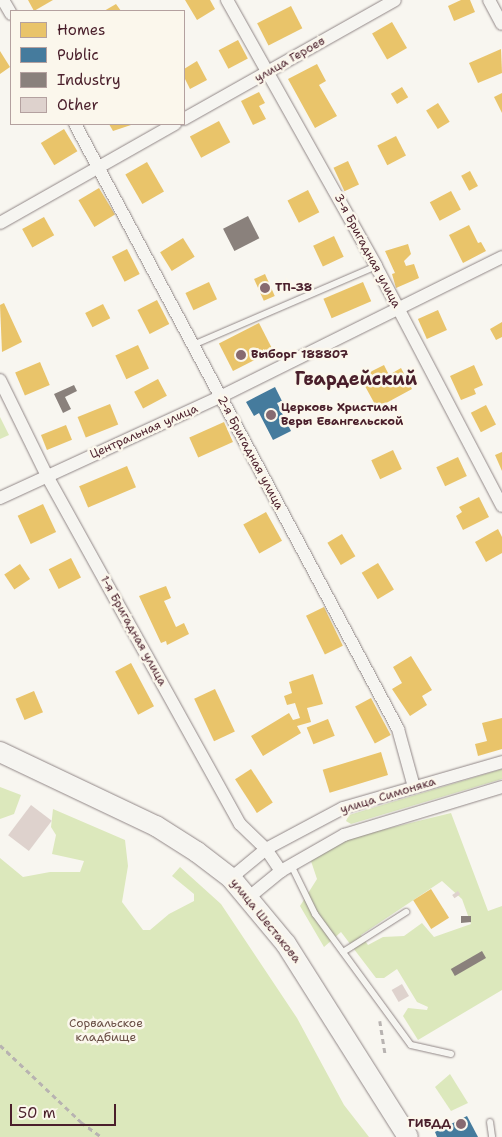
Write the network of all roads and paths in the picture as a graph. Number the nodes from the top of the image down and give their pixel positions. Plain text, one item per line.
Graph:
1 (3, 0) edge
2 (227, 0) edge
3 (395, 0) edge
4 (489, 0) edge
5 (10, 12) edge
6 (502, 24) edge
7 (268, 72) junction
8 (185, 118) edge
9 (77, 125) edge
10 (173, 125) edge
11 (100, 165) junction
12 (0, 223) edge
13 (502, 257) edge
14 (376, 266) junction
15 (397, 307) junction
16 (193, 345) junction
17 (0, 380) edge
18 (220, 397) junction
19 (47, 476) junction
20 (0, 498) edge
21 (502, 506) edge
22 (0, 752) edge
23 (502, 762) edge
24 (414, 787) junction
25 (502, 787) edge
26 (266, 849) junction
27 (286, 868) junction
28 (231, 878) junction
29 (248, 898) junction
30 (406, 912) dead end
31 (343, 952) junction
32 (377, 999) junction
33 (0, 1045) edge
34 (451, 1054) dead end
35 (386, 1056) dead end
36 (490, 1122) dead end
37 (102, 1137) edge
38 (408, 1137) edge
39 (492, 1137) edge

1 - 5 street
2 - 7 street, 3-я Бригадная улица
3 - 7 street, улица Героев
4 - 6 street
7 - 8 street, улица Героев
7 - 14 street, 3-я Бригадная улица
9 - 11 street, 2-я Бригадная улица
10 - 11 street
11 - 12 street
11 - 16 street, 2-я Бригадная улица
13 - 15 street, Центральная улица
14 - 15 street, 3-я Бригадная улица
14 - 16 lane
15 - 18 street, Центральная улица
15 - 21 street, 3-я Бригадная улица
16 - 18 street, 2-я Бригадная улица
17 - 19 street, 1-я Бригадная улица
18 - 19 street, Центральная улица
18 - 24 street, 2-я Бригадная улица
19 - 20 street, Центральная улица
19 - 26 street, 1-я Бригадная улица
22 - 28 main road, улица Шестакова
23 - 24 street, улица Симоняка
24 - 26 street, улица Симоняка
25 - 27 street, улица Симоняка
26 - 27 street, 1-я Бригадная улица
26 - 28 street, улица Симоняка
27 - 29 street, улица Симоняка
27 - 31 lane
28 - 29 main road, улица Шестакова
29 - 38 main road, улица Шестакова
30 - 31 lane
31 - 32 lane
32 - 34 lane
32 - 35 path
33 - 37 path
36 - 39 lane

